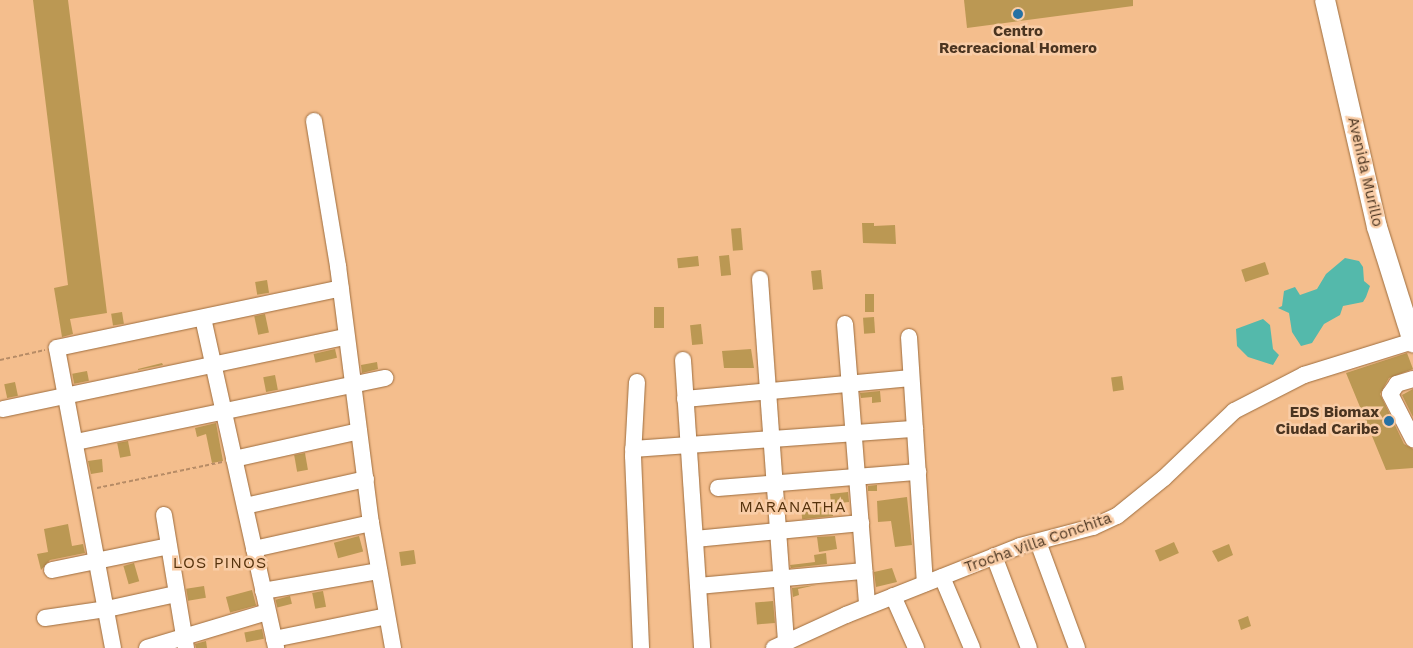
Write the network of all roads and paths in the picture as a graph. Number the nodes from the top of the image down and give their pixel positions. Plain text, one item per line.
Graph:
1 (1326, 0) edge
2 (314, 121) dead end
3 (760, 279) dead end
4 (341, 288) junction
5 (203, 318) junction
6 (844, 324) dead end
7 (345, 337) junction
8 (909, 337) dead end
9 (1413, 342) edge
10 (57, 348) junction
11 (0, 360) edge
12 (683, 360) dead end
13 (214, 367) junction
14 (384, 378) dead end
15 (911, 378) junction
16 (1413, 379) edge
17 (637, 382) dead end
18 (352, 384) junction
19 (850, 385) junction
20 (767, 394) junction
21 (66, 396) junction
22 (685, 399) junction
23 (3, 409) dead end
24 (224, 412) junction
25 (915, 429) junction
26 (359, 431) junction
27 (853, 433) junction
28 (770, 439) junction
29 (1413, 439) edge
30 (76, 442) junction
31 (688, 445) junction
32 (633, 448) junction
33 (234, 460) junction
34 (918, 472) junction
35 (857, 477) junction
36 (366, 479) junction
37 (774, 484) junction
38 (718, 488) dead end
39 (86, 490) junction
40 (245, 506) junction
41 (164, 515) dead end
42 (371, 523) junction
43 (861, 523) junction
44 (778, 532) junction
45 (694, 539) junction
46 (1038, 542) junction
47 (169, 546) junction
48 (254, 548) junction
49 (994, 556) junction
50 (99, 561) junction
51 (52, 570) dead end
52 (379, 571) junction
53 (864, 571) junction
54 (942, 577) junction
55 (781, 578) junction
56 (925, 584) junction
57 (698, 586) junction
58 (263, 591) junction
59 (176, 594) junction
60 (893, 596) junction
61 (867, 606) junction
62 (107, 609) junction
63 (267, 612) junction
64 (387, 616) junction
65 (44, 618) dead end
66 (185, 644) edge
67 (275, 644) edge
68 (780, 645) edge
69 (113, 648) edge
70 (147, 648) edge
71 (393, 648) edge
72 (640, 648) edge
73 (702, 648) edge
74 (916, 648) edge
75 (972, 648) edge
76 (1030, 648) edge
77 (1077, 648) edge

1 - 9 main road, Avenida Murillo
2 - 4 street
3 - 20 street
4 - 5 street
4 - 7 street
5 - 10 street
5 - 13 street
6 - 19 street
7 - 13 street
7 - 18 street
8 - 15 street
9 - 46 street, Trocha Villa Conchita
10 - 11 path
10 - 21 street
12 - 22 street
13 - 21 street
13 - 24 street
14 - 18 street
15 - 19 street
15 - 25 street
16 - 29 street
17 - 32 street
18 - 24 street
18 - 26 street
19 - 20 street
19 - 27 street
20 - 22 street
20 - 28 street
21 - 23 street
21 - 30 street
22 - 31 street
24 - 30 street
24 - 33 street
25 - 27 street
25 - 34 street
26 - 33 street
26 - 36 street
27 - 28 street
27 - 35 street
28 - 31 street
28 - 37 street
30 - 39 street
31 - 32 street
31 - 45 street
32 - 72 street
33 - 39 path
33 - 40 street
34 - 35 street
34 - 56 street
35 - 37 street
35 - 43 street
36 - 40 street
36 - 42 street
37 - 38 street
37 - 44 street
39 - 50 street
40 - 48 street
41 - 47 street
42 - 48 street
42 - 52 street
43 - 44 street
43 - 53 street
44 - 45 street
44 - 55 street
45 - 57 street
46 - 49 street, Trocha Villa Conchita
46 - 77 street
47 - 50 street
47 - 59 street
48 - 58 street
49 - 54 street, Trocha Villa Conchita
49 - 76 street
50 - 51 street
50 - 62 street
52 - 58 street
52 - 64 street
53 - 55 street
53 - 61 street
54 - 56 street, Trocha Villa Conchita
54 - 75 street
55 - 57 street
55 - 68 street
56 - 60 street, Trocha Villa Conchita
57 - 73 street
58 - 63 street
59 - 62 street
59 - 66 street
60 - 61 street, Trocha Villa Conchita
60 - 74 street
61 - 68 street, Trocha Villa Conchita
62 - 65 street
62 - 69 street
63 - 66 street
63 - 67 street
64 - 67 street
64 - 71 street
66 - 70 street

